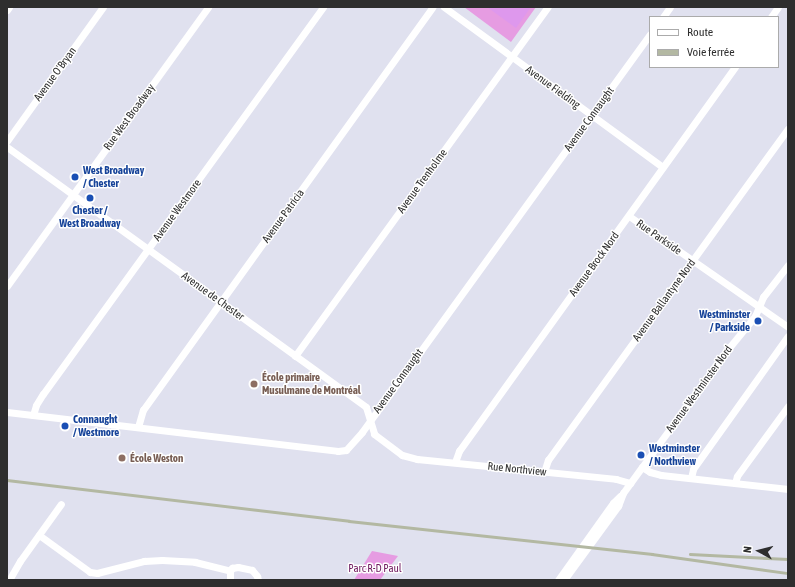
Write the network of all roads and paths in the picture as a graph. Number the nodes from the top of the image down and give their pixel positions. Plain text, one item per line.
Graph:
1 (9, 7) edge
2 (103, 7) edge
3 (208, 7) edge
4 (323, 7) edge
5 (433, 7) edge
6 (444, 7) edge
7 (548, 7) edge
8 (670, 7) edge
9 (778, 7) edge
10 (7, 10) edge
11 (664, 16) edge
12 (772, 16) edge
13 (649, 35) edge
14 (512, 57) junction
15 (734, 68) edge
16 (591, 115) junction
17 (788, 129) edge
18 (7, 141) edge
19 (7, 147) edge
20 (663, 167) junction
21 (74, 194) junction
22 (629, 216) junction
23 (149, 249) junction
24 (693, 261) junction
25 (788, 265) edge
26 (7, 286) edge
27 (221, 302) junction
28 (758, 306) junction
29 (788, 327) edge
30 (788, 336) edge
31 (295, 356) junction
32 (788, 406) edge
33 (7, 412) edge
34 (33, 415) junction
35 (370, 420) junction
36 (138, 427) junction
37 (404, 457) joint
38 (455, 462) junction
39 (642, 467) junction
40 (544, 472) junction
41 (691, 478) junction
42 (735, 483) junction
43 (630, 484) junction
44 (788, 489) edge
45 (61, 504) dead end
46 (39, 535) junction
47 (576, 559) junction
48 (230, 571) junction
49 (8, 580) edge
50 (230, 580) edge
51 (258, 580) edge
52 (558, 580) edge
53 (564, 580) edge

1 - 10 street
2 - 18 street, Avenue O'Bryan
3 - 21 street, Rue West Broadway
4 - 23 street, Avenue Westmore
5 - 27 street, Avenue Patricia
6 - 14 street, Avenue Fielding
7 - 14 street, Avenue Trenholme
8 - 11 street
9 - 12 street
13 - 16 street, Avenue Connaught
14 - 16 street, Avenue Fielding
14 - 31 street, Avenue Trenholme
15 - 20 street, Avenue Brock Nord
16 - 20 street, Avenue Fielding
16 - 35 street, Avenue Connaught
17 - 24 street, Avenue Ballantyne Nord
19 - 21 street, Avenue de Chester
20 - 22 street, Avenue Brock Nord
21 - 23 street, Avenue de Chester
21 - 26 street, Rue West Broadway
22 - 24 street, Rue Parkside
22 - 38 street, Avenue Brock Nord
23 - 27 street, Avenue de Chester
23 - 34 street, Avenue Westmore
24 - 28 street, Rue Parkside
24 - 40 street, Avenue Ballantyne Nord
25 - 28 street, Avenue Westminster Nord
27 - 31 street, Avenue de Chester
27 - 36 street, Avenue Patricia
28 - 29 street, Rue Parkside
28 - 39 street, Avenue Westminster Nord
30 - 41 street
31 - 35 street, Avenue de Chester
32 - 42 street
33 - 34 street, Avenue Connaught
34 - 36 street, Avenue Connaught
35 - 36 street, Avenue Connaught
35 - 37 street, Avenue de Chester
37 - 38 street, Rue Northview
38 - 40 street, Rue Northview
39 - 41 street
39 - 43 street, Avenue Westminster Nord
40 - 43 street, Rue Northview
41 - 42 street
42 - 44 street
43 - 47 street, Avenue Westminster Nord
45 - 46 street
46 - 48 street
46 - 49 street
47 - 52 street, Avenue Westminster Nord
47 - 53 street, Avenue Westminster Nord
48 - 50 street
48 - 51 street

